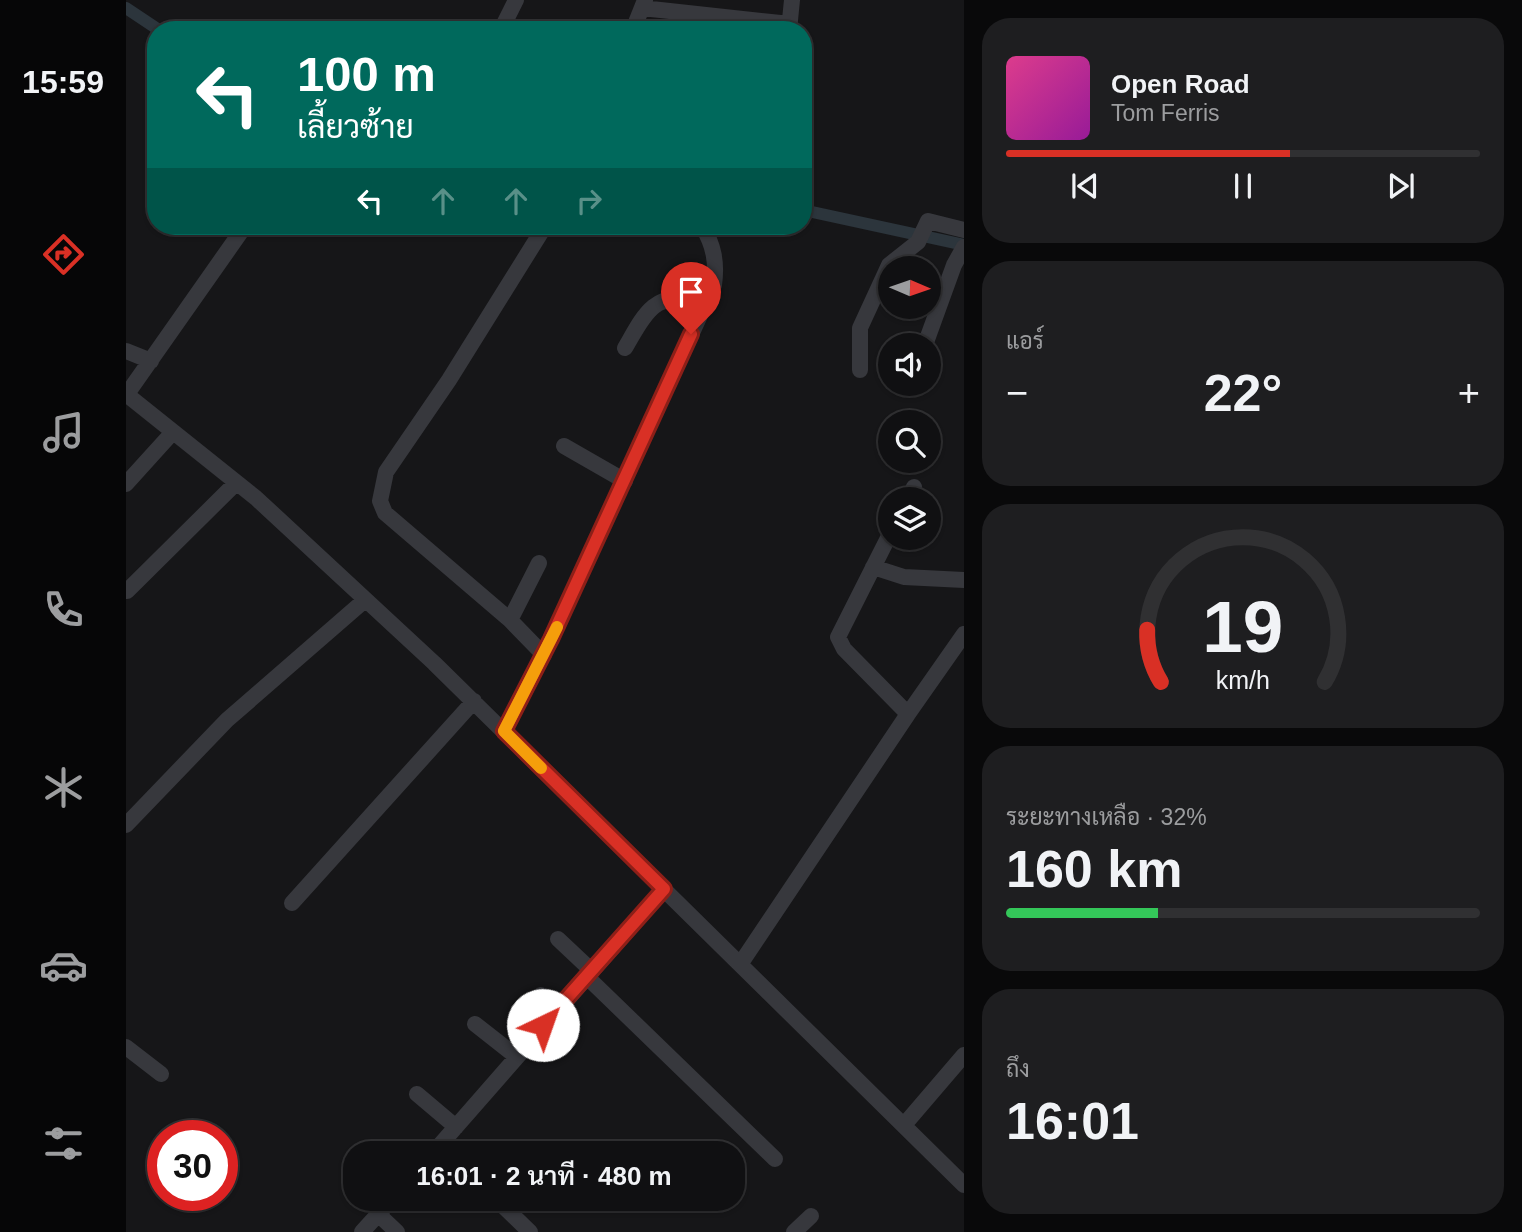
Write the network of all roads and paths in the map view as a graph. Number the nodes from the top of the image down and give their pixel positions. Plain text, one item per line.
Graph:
1 (516, 0) edge
2 (792, 0) edge
3 (643, 4) edge
4 (506, 21) edge
5 (636, 21) edge
6 (751, 21) edge
7 (790, 21) edge
8 (964, 230) edge
9 (239, 235) edge
10 (539, 235) edge
11 (708, 235) edge
12 (962, 249) edge
13 (697, 306) junction
14 (930, 333) edge
15 (625, 348) dead end
16 (126, 351) edge
17 (151, 361) junction
18 (860, 370) dead end
19 (128, 400) edge
20 (173, 432) junction
21 (564, 446) dead end
22 (625, 481) junction
23 (236, 483) junction
24 (126, 484) edge
25 (881, 550) edge
26 (539, 563) dead end
27 (873, 566) junction
28 (964, 580) edge
29 (127, 591) edge
30 (365, 600) junction
31 (510, 620) junction
32 (964, 634) edge
33 (544, 654) junction
34 (474, 701) junction
35 (908, 714) junction
36 (504, 731) junction
37 (126, 825) edge
38 (664, 889) junction
39 (292, 903) dead end
40 (558, 939) dead end
41 (741, 963) junction
42 (590, 974) junction
43 (541, 995) dead end
44 (475, 1024) dead end
45 (534, 1036) junction
46 (126, 1047) edge
47 (964, 1055) edge
48 (517, 1057) junction
49 (161, 1074) dead end
50 (417, 1094) dead end
51 (904, 1125) junction
52 (456, 1127) junction
53 (447, 1141) edge
54 (775, 1158) dead end
55 (964, 1185) edge
56 (381, 1211) edge
57 (508, 1211) edge
58 (378, 1214) junction
59 (810, 1216) dead end
60 (362, 1232) edge
61 (397, 1232) edge
62 (530, 1232) edge
63 (794, 1232) edge

1 - 4 street
2 - 7 street
3 - 5 street
3 - 6 street
8 - 18 street
9 - 17 street
10 - 31 street
11 - 13 street
12 - 14 street
13 - 15 street
13 - 22 street
16 - 17 street
17 - 19 street
19 - 20 street
20 - 23 street
20 - 24 street
21 - 22 street
22 - 33 street
23 - 29 street
23 - 30 street
25 - 27 street
26 - 31 street
27 - 28 street
27 - 35 street
30 - 34 street
30 - 37 street
31 - 33 street
32 - 35 street
33 - 36 street
34 - 36 street
34 - 39 street
35 - 41 street
36 - 38 street
38 - 41 street
38 - 42 street
40 - 42 street
41 - 51 street
42 - 45 street
42 - 54 street
43 - 45 street
44 - 48 street
45 - 48 street
46 - 49 street
47 - 51 street
48 - 52 street
50 - 52 street
51 - 55 street
52 - 53 street
56 - 58 street
57 - 62 street
58 - 60 street
58 - 61 street
59 - 63 street

